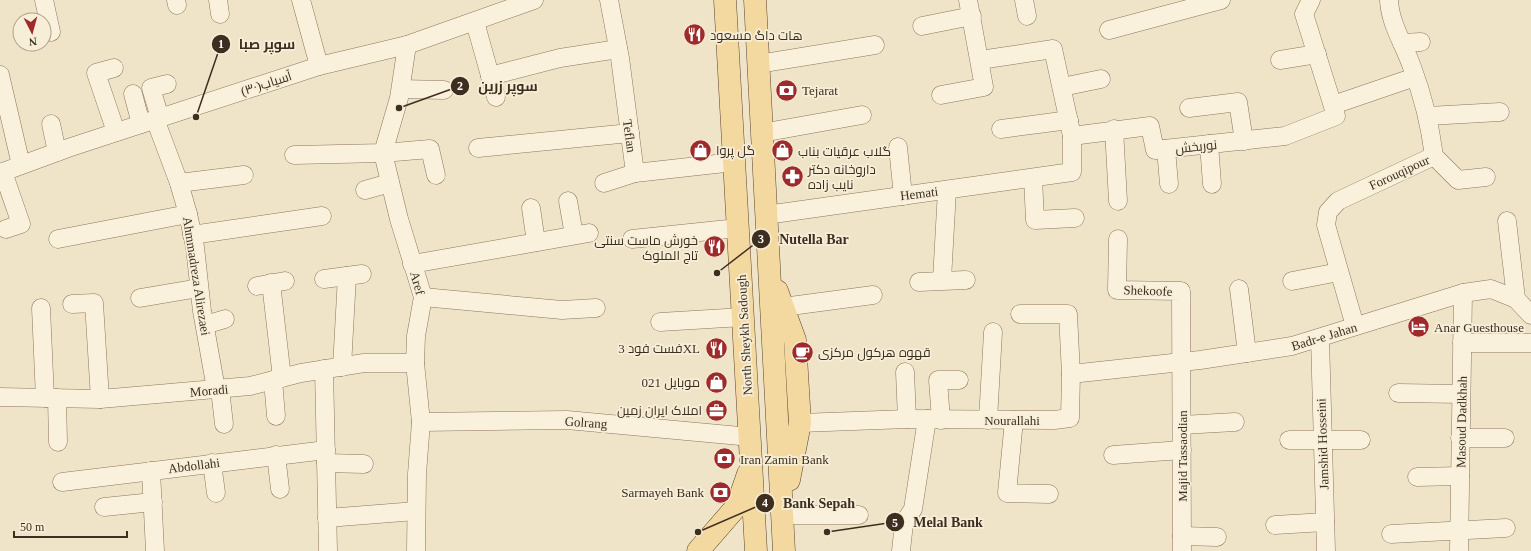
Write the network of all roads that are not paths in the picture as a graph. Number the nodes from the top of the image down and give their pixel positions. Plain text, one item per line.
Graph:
1 (44, 0) edge
2 (301, 0) edge
3 (534, 0) edge
4 (609, 0) edge
5 (725, 0) edge
6 (755, 0) edge
7 (1221, 0) edge
8 (1311, 0) edge
9 (1389, 0) edge
10 (970, 8) edge
11 (47, 12) edge
12 (475, 22) junction
13 (922, 26) dead end
14 (1109, 30) dead end
15 (1421, 42) dead end
16 (1402, 43) junction
17 (407, 45) junction
18 (875, 45) dead end
19 (618, 49) junction
20 (1317, 54) junction
21 (980, 60) junction
22 (1280, 60) dead end
23 (758, 64) junction
24 (319, 66) junction
25 (114, 68) dead end
26 (0, 75) edge
27 (490, 76) junction
28 (1415, 77) junction
29 (1102, 79) dead end
30 (167, 84) dead end
31 (1062, 87) junction
32 (401, 89) junction
33 (444, 90) dead end
34 (133, 94) dead end
35 (941, 95) dead end
36 (496, 97) dead end
37 (1189, 108) dead end
38 (1335, 110) junction
39 (1500, 112) dead end
40 (862, 115) dead end
41 (1428, 116) junction
42 (152, 120) junction
43 (51, 124) dead end
44 (1071, 128) junction
45 (6, 129) edge
46 (1001, 129) dead end
47 (1114, 130) junction
48 (116, 132) junction
49 (630, 133) junction
50 (762, 133) junction
51 (1244, 141) junction
52 (1209, 144) junction
53 (898, 147) dead end
54 (478, 148) dead end
55 (1166, 149) junction
56 (57, 152) junction
57 (383, 153) junction
58 (294, 155) dead end
59 (1434, 156) junction
60 (734, 165) junction
61 (21, 166) junction
62 (764, 166) junction
63 (2, 173) edge
64 (635, 173) junction
65 (244, 175) dead end
66 (436, 175) dead end
67 (1486, 177) dead end
68 (1033, 178) junction
69 (179, 183) junction
70 (390, 183) junction
71 (604, 183) dead end
72 (1169, 184) dead end
73 (1212, 184) dead end
74 (366, 190) dead end
75 (947, 190) junction
76 (903, 196) junction
77 (568, 201) dead end
78 (1118, 201) dead end
79 (530, 208) dead end
80 (188, 214) junction
81 (766, 215) junction
82 (322, 216) dead end
83 (1075, 218) dead end
84 (1507, 221) dead end
85 (738, 228) junction
86 (6, 230) dead end
87 (192, 235) junction
88 (58, 239) dead end
89 (632, 239) dead end
90 (1118, 239) dead end
91 (536, 242) junction
92 (412, 264) junction
93 (769, 268) junction
94 (1339, 272) junction
95 (324, 278) dead end
96 (942, 280) junction
97 (966, 280) dead end
98 (1292, 281) dead end
99 (919, 282) dead end
100 (271, 283) dead end
101 (199, 288) junction
102 (1240, 289) dead end
103 (1463, 293) junction
104 (873, 295) dead end
105 (423, 297) junction
106 (140, 298) dead end
107 (1516, 299) junction
108 (72, 304) dead end
109 (783, 307) junction
110 (41, 308) dead end
111 (596, 308) dead end
112 (1020, 314) dead end
113 (1531, 315) edge
114 (743, 317) junction
115 (225, 319) dead end
116 (660, 322) dead end
117 (205, 325) junction
118 (1355, 326) junction
119 (993, 332) dead end
120 (1320, 338) junction
121 (1462, 343) junction
122 (1531, 343) edge
123 (1246, 353) junction
124 (1182, 362) junction
125 (415, 363) junction
126 (333, 368) junction
127 (905, 372) dead end
128 (1072, 374) junction
129 (278, 379) junction
130 (959, 380) dead end
131 (218, 389) junction
132 (1398, 393) dead end
133 (1461, 394) junction
134 (0, 397) edge
135 (51, 398) junction
136 (100, 399) junction
137 (276, 416) dead end
138 (907, 419) junction
139 (934, 420) junction
140 (988, 420) junction
141 (1014, 420) junction
142 (421, 422) junction
143 (1235, 422) dead end
144 (800, 423) junction
145 (224, 424) dead end
146 (1182, 425) junction
147 (750, 437) junction
148 (1460, 438) junction
149 (1505, 438) dead end
150 (1289, 440) dead end
151 (1322, 440) junction
152 (1361, 440) dead end
153 (58, 442) dead end
154 (1182, 450) junction
155 (276, 455) junction
156 (1113, 455) dead end
157 (326, 457) junction
158 (212, 463) junction
159 (364, 464) dead end
160 (752, 464) junction
161 (151, 471) junction
162 (1460, 476) junction
163 (1417, 477) dead end
164 (62, 482) dead end
165 (280, 488) dead end
166 (216, 494) dead end
167 (1049, 494) dead end
168 (153, 502) junction
169 (104, 507) dead end
170 (416, 511) junction
171 (782, 515) junction
172 (859, 515) dead end
173 (327, 518) junction
174 (1325, 522) junction
175 (1275, 525) dead end
176 (1506, 528) dead end
177 (1459, 529) junction
178 (1391, 534) dead end
179 (1217, 537) dead end
180 (1182, 543) edge
181 (155, 551) edge
182 (328, 551) edge
183 (416, 551) edge
184 (698, 551) edge
185 (756, 551) edge
186 (784, 551) edge
187 (901, 551) edge
188 (1326, 551) edge
189 (1459, 551) edge

1 - 11 street
2 - 24 street
3 - 12 street, آسیاب(۳۰)
4 - 19 street, Teflan
5 - 60 main road, North Sheykh Sadough
6 - 23 main road
7 - 14 street
8 - 20 street
9 - 16 street, Forouqipour
10 - 13 street
10 - 21 street
12 - 17 street, آسیاب(۳۰)
12 - 27 street
15 - 16 street
16 - 28 street, Forouqipour
17 - 24 street, آسیاب(۳۰)
17 - 32 street, Aref
18 - 23 street
19 - 27 street
19 - 49 street, Teflan
20 - 22 street
20 - 38 street
21 - 31 street
21 - 35 street
23 - 50 main road
24 - 42 street, آسیاب(۳۰)
25 - 48 street
26 - 45 street
27 - 36 street
28 - 38 street, نوربخش
28 - 41 street, Forouqipour
29 - 31 street
30 - 42 street
31 - 44 street
32 - 33 street
32 - 57 street, Aref
34 - 42 street
37 - 51 street
38 - 51 street, نوربخش
39 - 41 street
40 - 50 street
41 - 59 street, Forouqipour
42 - 48 street, آسیاب(۳۰)
42 - 69 street, Ahmmadreza Alirezaei
43 - 56 street
44 - 46 street, نوربخش
44 - 47 street, نوربخش
44 - 68 street, Hemati
45 - 61 street
47 - 55 street, نوربخش
47 - 78 street
48 - 56 street, آسیاب(۳۰)
49 - 54 street
49 - 64 street, Teflan
50 - 62 main road
51 - 52 street, نوربخش
52 - 55 street, نوربخش
52 - 73 street
53 - 76 street
55 - 72 street
56 - 61 street, آسیاب(۳۰)
57 - 58 street
57 - 66 street
57 - 70 street, Aref
59 - 67 street
59 - 94 street, Forouqipour
60 - 62 main road
60 - 64 street
60 - 85 main road, North Sheykh Sadough
61 - 63 street, آسیاب(۳۰)
62 - 81 main road
63 - 86 street
64 - 71 street
65 - 69 street
68 - 75 street, Hemati
68 - 83 street
69 - 80 street, Ahmmadreza Alirezaei
70 - 74 street
70 - 92 street, Aref
75 - 76 street, Hemati
75 - 96 street
76 - 81 street, Hemati
77 - 91 street
79 - 91 street
80 - 87 street, Ahmmadreza Alirezaei
80 - 88 street
81 - 93 main road
82 - 87 street
84 - 107 street
85 - 89 street
85 - 114 main road, North Sheykh Sadough
87 - 101 street, Ahmmadreza Alirezaei
90 - 124 street, Shekoofe
91 - 92 street
92 - 105 street, Aref
93 - 109 main road
93 - 171 main road
94 - 98 street
94 - 118 street, Forouqipour
95 - 126 street
96 - 97 street
96 - 99 street
100 - 129 street
101 - 106 street
101 - 117 street, Ahmmadreza Alirezaei
102 - 123 street
103 - 107 street, Badr-e Jahan
103 - 118 street, Badr-e Jahan
103 - 121 street, Masoud Dadkhah
104 - 109 street
105 - 111 street
105 - 125 street, Aref
107 - 113 street
108 - 136 street
109 - 144 main road
110 - 135 street
112 - 128 street
114 - 116 street
114 - 147 main road, North Sheykh Sadough
115 - 117 street
117 - 131 street, Ahmmadreza Alirezaei
118 - 120 street, Badr-e Jahan
119 - 140 street
120 - 123 street, Badr-e Jahan
120 - 151 street, Jamshid Hosseini
121 - 122 street
121 - 133 street, Masoud Dadkhah
123 - 124 street, Badr-e Jahan
124 - 128 street
124 - 146 street, Majid Tassaodian
125 - 126 street, Moradi
125 - 142 street, Aref
126 - 129 street, Moradi
126 - 157 street
127 - 138 street
128 - 141 street, Nourallahi
129 - 131 street, Moradi
129 - 137 street
130 - 139 street
131 - 136 street, Moradi
131 - 145 street, Ahmmadreza Alirezaei
132 - 133 street
133 - 148 street, Masoud Dadkhah
134 - 135 street, Moradi
135 - 136 street, Moradi
135 - 153 street
138 - 139 street, Nourallahi
138 - 144 street, Nourallahi
139 - 140 street, Nourallahi
139 - 187 street
140 - 141 street, Nourallahi
141 - 167 street
142 - 147 street, Golrang
142 - 170 street, Aref
143 - 146 street
144 - 171 main road
146 - 154 street, Majid Tassaodian
147 - 160 main road, North Sheykh Sadough
148 - 149 street
148 - 162 street, Masoud Dadkhah
150 - 151 street
151 - 152 street
151 - 174 street, Jamshid Hosseini
154 - 156 street
154 - 180 street, Majid Tassaodian
155 - 157 street, Abdollahi
155 - 158 street, Abdollahi
155 - 165 street
157 - 159 street
157 - 173 street
158 - 161 street, Abdollahi
158 - 166 street
160 - 184 main road
160 - 185 main road, North Sheykh Sadough
161 - 164 street, Abdollahi
161 - 168 street
162 - 163 street
162 - 177 street, Masoud Dadkhah
168 - 169 street
168 - 181 street
170 - 173 street
170 - 183 street, Aref
171 - 172 street
171 - 186 main road
173 - 182 street
174 - 175 street
174 - 188 street, Jamshid Hosseini
176 - 177 street
177 - 178 street
177 - 189 street, Masoud Dadkhah
179 - 180 street

